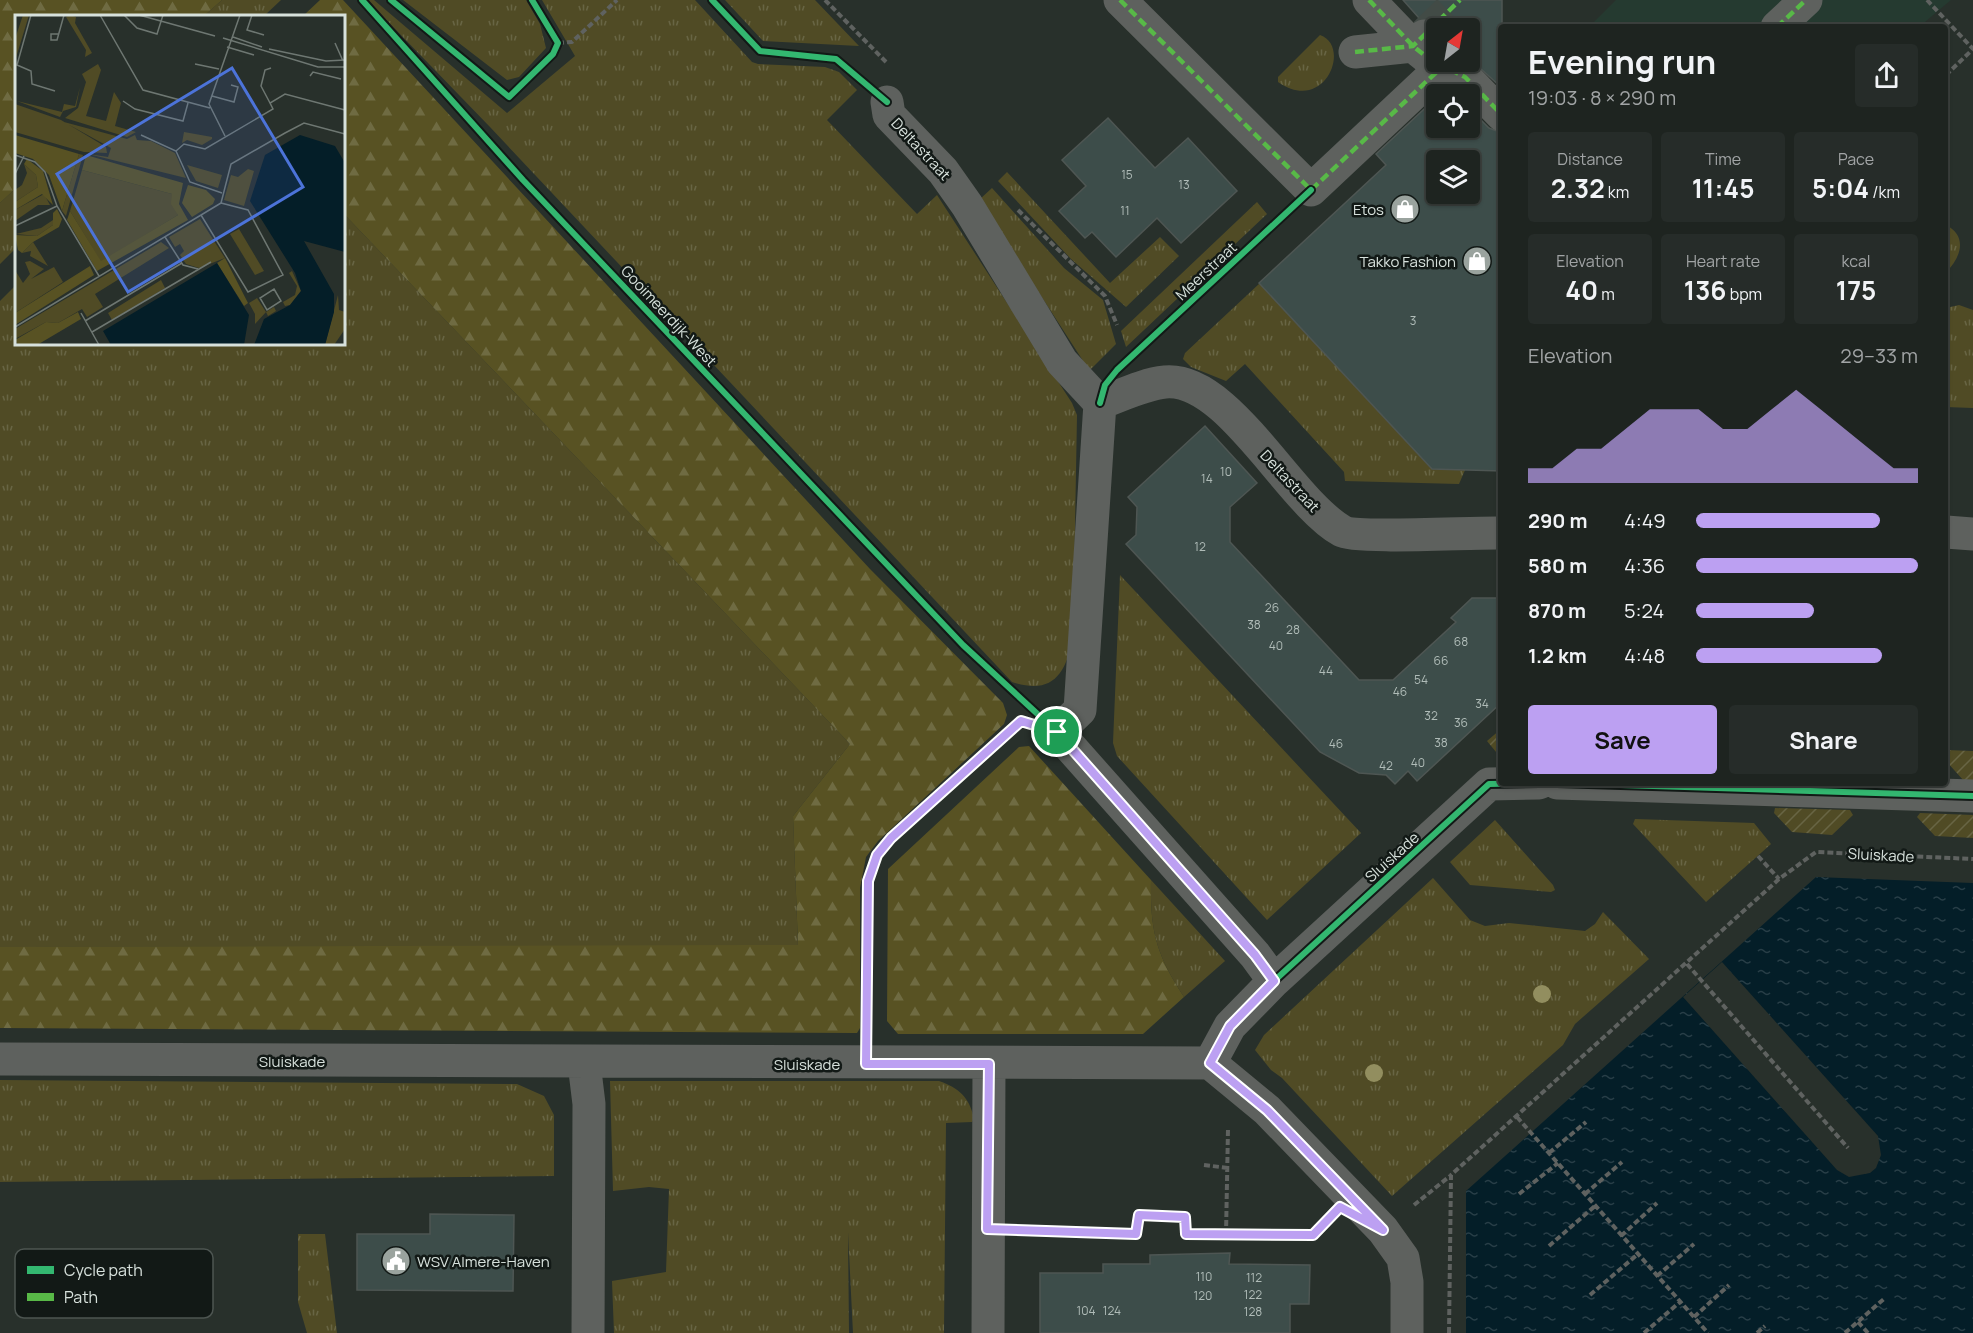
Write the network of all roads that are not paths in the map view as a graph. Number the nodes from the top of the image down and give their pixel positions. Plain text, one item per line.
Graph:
1 (1120, 0) edge
2 (1369, 0) edge
3 (1806, 0) edge
4 (1780, 24) edge
5 (1419, 40) junction
6 (1355, 52) dead end
7 (1426, 54) edge
8 (1437, 72) edge
9 (1455, 72) edge
10 (887, 102) dead end
11 (1498, 111) edge
12 (1100, 403) junction
13 (1948, 532) edge
14 (1498, 533) edge
15 (1973, 534) edge
16 (1498, 784) edge
17 (1653, 786) edge
18 (1973, 796) edge
19 (1274, 981) junction
20 (0, 1059) edge
21 (584, 1063) junction
22 (1210, 1063) junction
23 (989, 1064) junction
24 (588, 1333) edge
25 (988, 1333) edge
26 (1407, 1333) edge

1 - 8 street
2 - 5 street
3 - 4 street
5 - 6 street
5 - 7 street
9 - 11 street
10 - 12 street, Deltastraat
12 - 14 street, Deltastraat
12 - 19 street
13 - 15 street
16 - 19 street, Sluiskade
17 - 18 street
19 - 22 street, Sluiskade
20 - 21 street, Sluiskade
21 - 23 street, Sluiskade
21 - 24 street
22 - 23 street, Sluiskade
22 - 26 street
23 - 25 street

